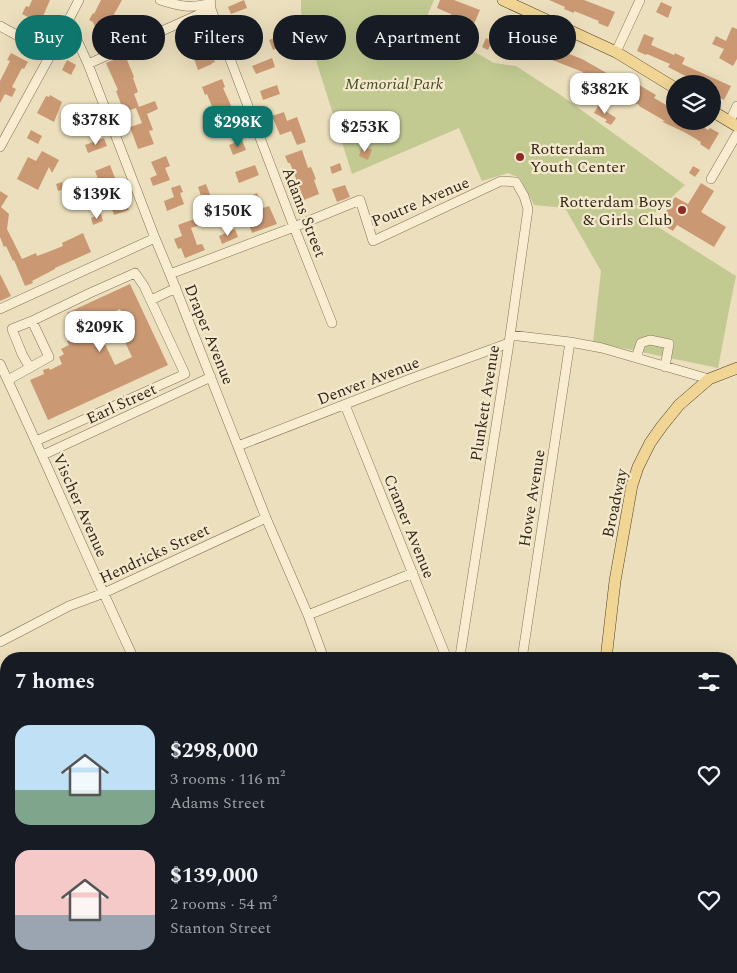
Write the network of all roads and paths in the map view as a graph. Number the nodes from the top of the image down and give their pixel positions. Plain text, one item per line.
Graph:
1 (79, 0) edge
2 (160, 0) edge
3 (503, 0) edge
4 (640, 0) edge
5 (190, 3) edge
6 (211, 4) edge
7 (71, 15) edge
8 (0, 26) edge
9 (15, 34) edge
10 (82, 51) edge
11 (616, 52) junction
12 (48, 60) edge
13 (88, 64) junction
14 (666, 83) edge
15 (737, 106) edge
16 (721, 117) edge
17 (733, 124) edge
18 (737, 134) edge
19 (0, 147) edge
20 (711, 179) dead end
21 (488, 187) joint
22 (294, 227) junction
23 (154, 238) junction
24 (170, 274) junction
25 (176, 288) junction
26 (150, 300) junction
27 (0, 309) edge
28 (32, 321) junction
29 (332, 322) dead end
30 (509, 339) junction
31 (570, 342) junction
32 (636, 358) junction
33 (0, 364) edge
34 (665, 367) junction
35 (30, 368) junction
36 (737, 368) edge
37 (211, 377) junction
38 (709, 379) junction
39 (8, 380) junction
40 (345, 405) junction
41 (36, 441) junction
42 (238, 446) junction
43 (43, 455) junction
44 (266, 518) junction
45 (413, 573) junction
46 (104, 594) junction
47 (308, 615) junction
48 (0, 642) edge
49 (131, 652) edge
50 (321, 652) edge
51 (443, 652) edge
52 (461, 652) edge
53 (523, 652) edge
54 (607, 652) edge

1 - 7 street
2 - 5 street
3 - 11 main road
4 - 11 street
5 - 6 street
6 - 13 street
6 - 22 street, Adams Street
8 - 9 street
10 - 13 street, Draper Avenue
11 - 14 main road
12 - 19 street
13 - 23 street, Draper Avenue
15 - 17 street
16 - 17 main road
18 - 20 street
21 - 22 street, Poutre Avenue
21 - 30 street, Plunkett Avenue
22 - 24 street
22 - 29 street, Adams Street
23 - 24 street, Draper Avenue
23 - 27 street
24 - 25 street, Draper Avenue
25 - 26 street
25 - 37 street, Draper Avenue
26 - 28 street
26 - 41 street
28 - 35 street
28 - 35 street
30 - 31 street, Denver Avenue
30 - 40 street, Denver Avenue
30 - 52 street, Plunkett Avenue
31 - 32 street, Denver Avenue
31 - 53 street, Howe Avenue
32 - 34 street, Denver Avenue
32 - 34 street
33 - 39 street, Vischer Avenue
34 - 38 street, Denver Avenue
35 - 39 street
36 - 38 main road, Broadway
37 - 42 street, Draper Avenue
37 - 43 street, Earl Street
38 - 54 main road, Broadway
39 - 41 street, Vischer Avenue
40 - 42 street, Denver Avenue
40 - 45 street, Cramer Avenue
41 - 43 street, Vischer Avenue
42 - 44 street, Draper Avenue
43 - 46 street, Vischer Avenue
44 - 46 street, Hendricks Street
44 - 47 street, Draper Avenue
45 - 47 street
45 - 51 street, Cramer Avenue
46 - 48 street, Hendricks Street
46 - 49 street, Vischer Avenue
47 - 50 street, Draper Avenue

